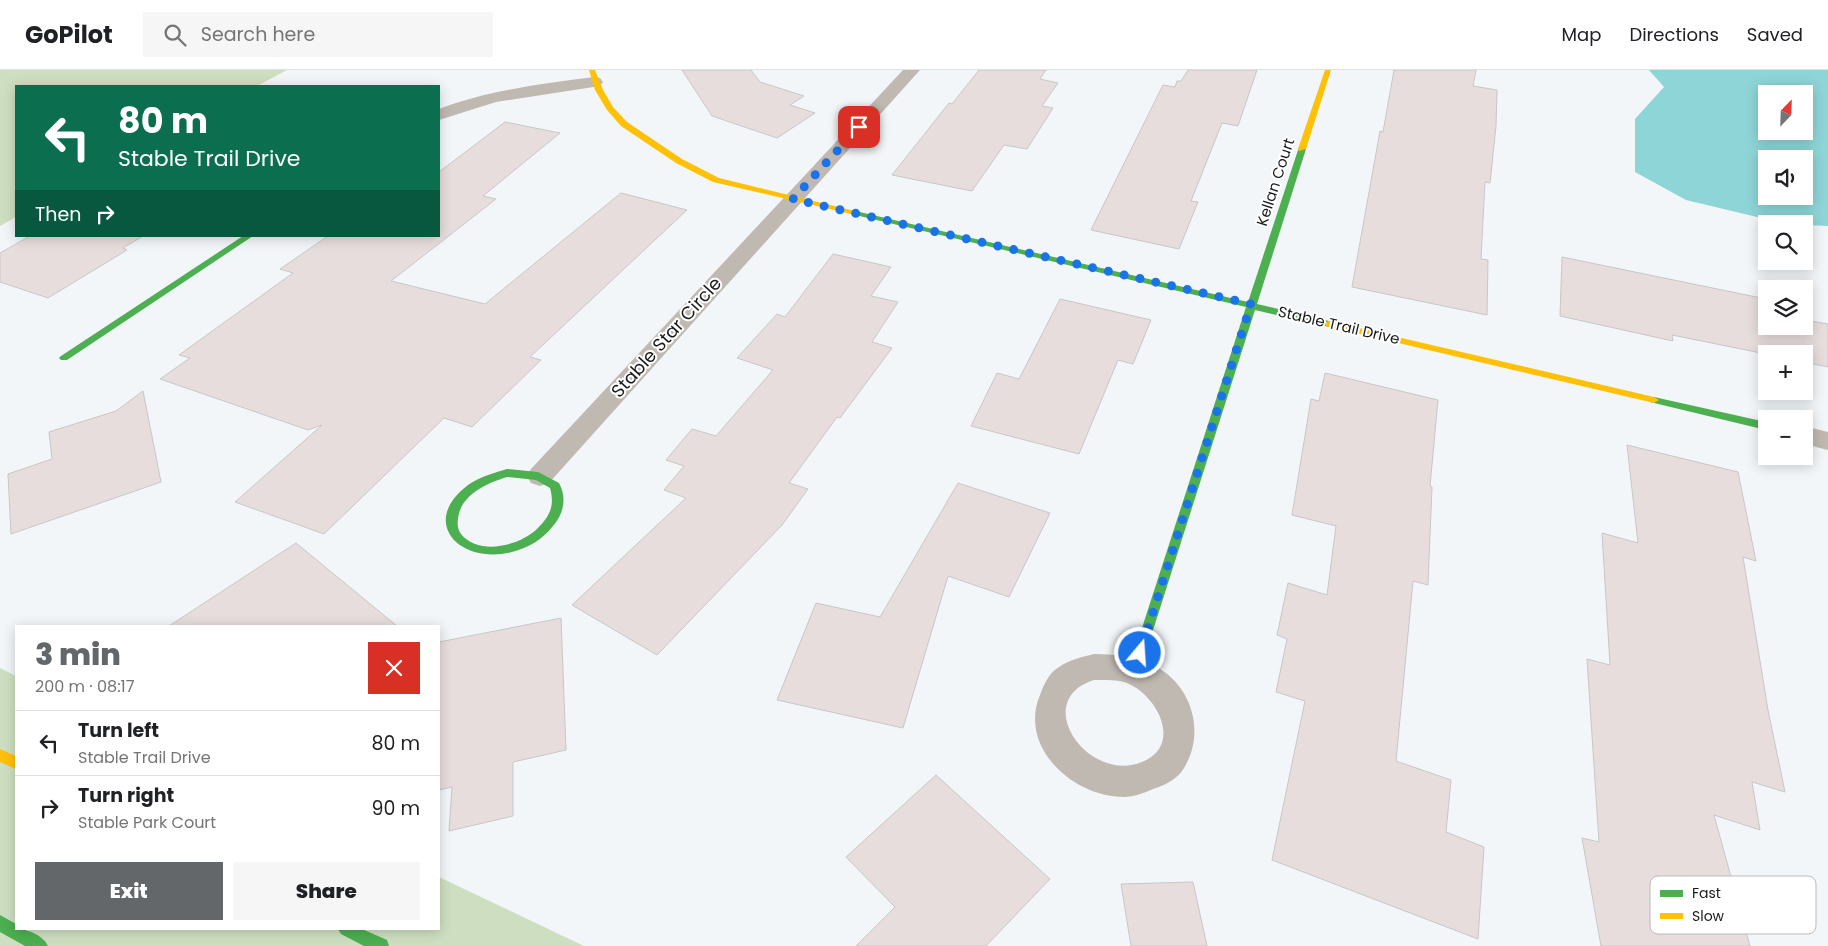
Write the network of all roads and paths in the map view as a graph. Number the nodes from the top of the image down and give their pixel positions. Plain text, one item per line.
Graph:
1 (912, 70) edge
2 (1328, 70) edge
3 (593, 76) edge
4 (440, 115) edge
5 (793, 199) junction
6 (247, 237) edge
7 (1251, 304) junction
8 (64, 358) dead end
9 (1758, 424) edge
10 (1813, 437) edge
11 (1828, 441) edge
12 (540, 476) junction
13 (1134, 671) dead end
14 (0, 755) edge
15 (15, 762) edge
16 (0, 923) edge
17 (348, 930) edge
18 (40, 946) edge
19 (381, 946) edge

1 - 5 street, Stable Star Circle
2 - 7 street, Kellan Court
3 - 4 street
3 - 5 street, Stable Trail Drive
5 - 7 street, Stable Trail Drive
5 - 12 street, Stable Star Circle
6 - 8 street
7 - 9 street, Stable Trail Drive
7 - 13 street, Kellan Court
10 - 11 street
12 - 12 street
14 - 15 street
16 - 18 street
17 - 19 street

